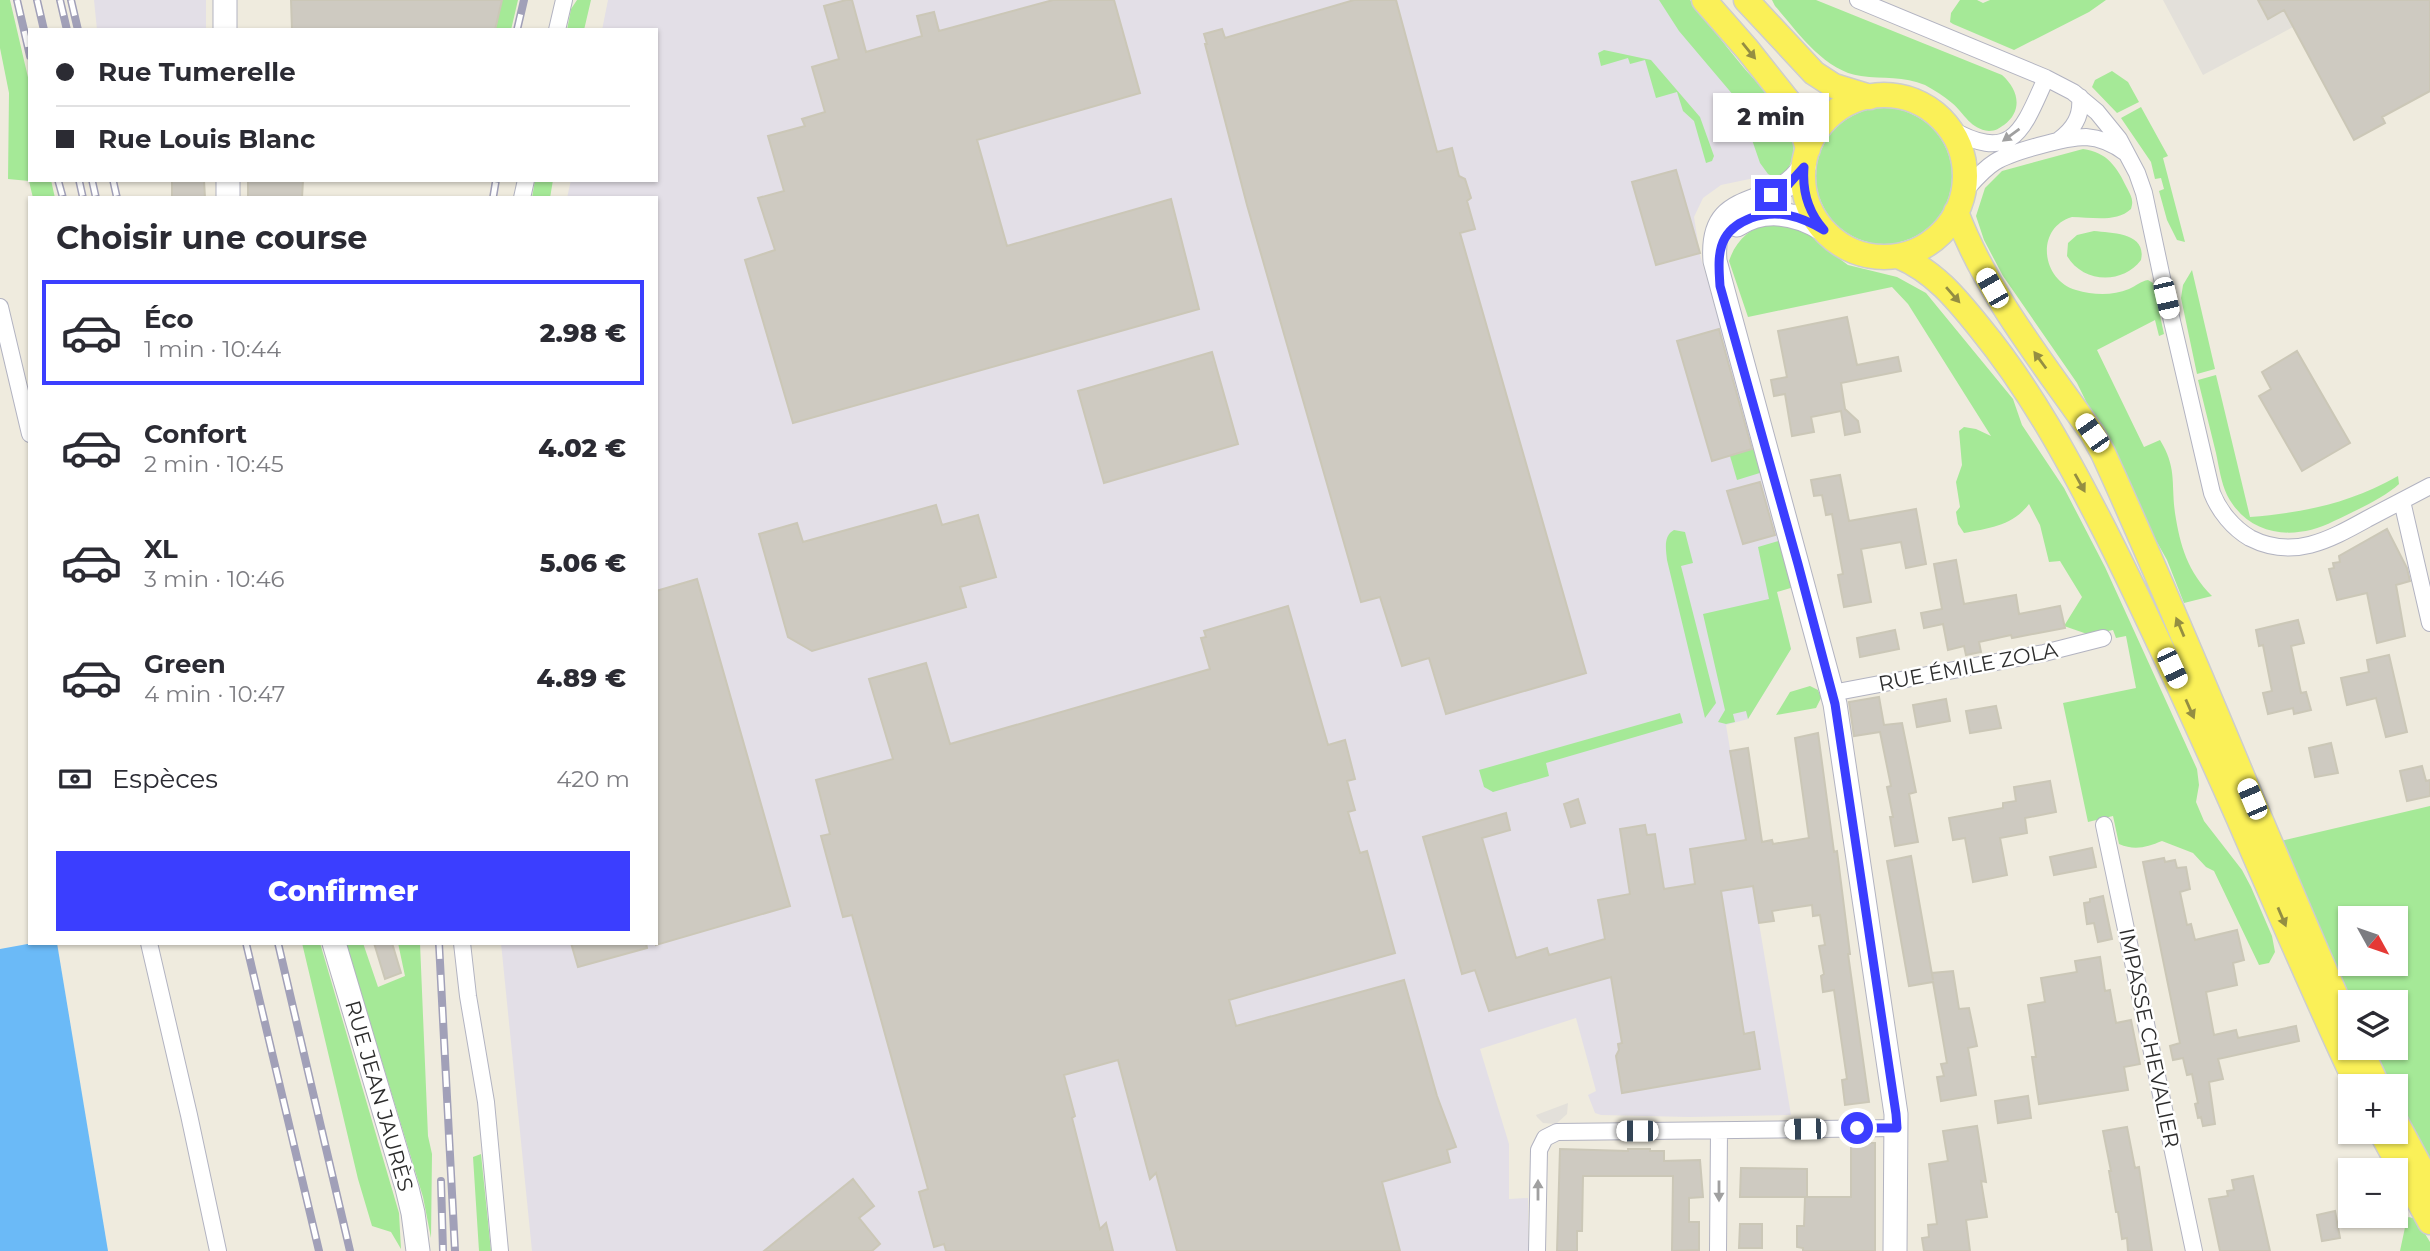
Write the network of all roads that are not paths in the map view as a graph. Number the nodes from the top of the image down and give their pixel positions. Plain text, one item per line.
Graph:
1 (225, 0) edge
2 (564, 0) edge
3 (1704, 0) edge
4 (1746, 0) edge
5 (1858, 0) edge
6 (225, 28) edge
7 (557, 28) edge
8 (2046, 78) junction
9 (1870, 97) junction
10 (2080, 97) junction
11 (1949, 128) junction
12 (2054, 143) junction
13 (2127, 155) junction
14 (1806, 158) junction
15 (1960, 202) junction
16 (1824, 230) junction
17 (1898, 256) junction
18 (1720, 286) junction
19 (0, 307) edge
20 (28, 426) edge
21 (2430, 486) edge
22 (2402, 501) junction
23 (2430, 624) edge
24 (2103, 638) dead end
25 (1832, 693) junction
26 (2104, 825) dead end
27 (149, 945) edge
28 (335, 945) edge
29 (463, 945) edge
30 (2338, 1001) edge
31 (2352, 1074) edge
32 (1897, 1128) junction
33 (1719, 1130) junction
34 (2388, 1144) edge
35 (2408, 1144) edge
36 (2430, 1185) edge
37 (2430, 1222) edge
38 (218, 1251) edge
39 (418, 1251) edge
40 (500, 1251) edge
41 (1538, 1251) edge
42 (1718, 1251) edge
43 (1895, 1251) edge
44 (2194, 1251) edge

1 - 6 street
2 - 7 street
3 -> 14 main road
4 - 9 main road
5 - 8 street
8 - 10 street
8 -> 11 street
9 - 11 main road
9 - 14 main road
10 - 12 street
10 - 13 street
11 - 15 main road
12 - 13 street
12 - 15 street
13 - 22 street
14 - 16 main road
14 - 18 street
15 - 17 main road
30 -> 15 main road
16 - 17 main road
16 - 18 street
17 -> 31 main road
18 - 25 street
19 - 20 street
21 - 22 street
22 - 23 street
24 - 25 street, RUE ÉMILE ZOLA
25 - 32 street
26 - 44 street, IMPASSE CHEVALIER
27 - 38 street
28 - 39 street, RUE JEAN JAURÈS
29 - 40 street
32 - 33 street
32 - 43 street
41 -> 33 street
33 -> 42 street
34 - 37 main road
35 - 36 main road

